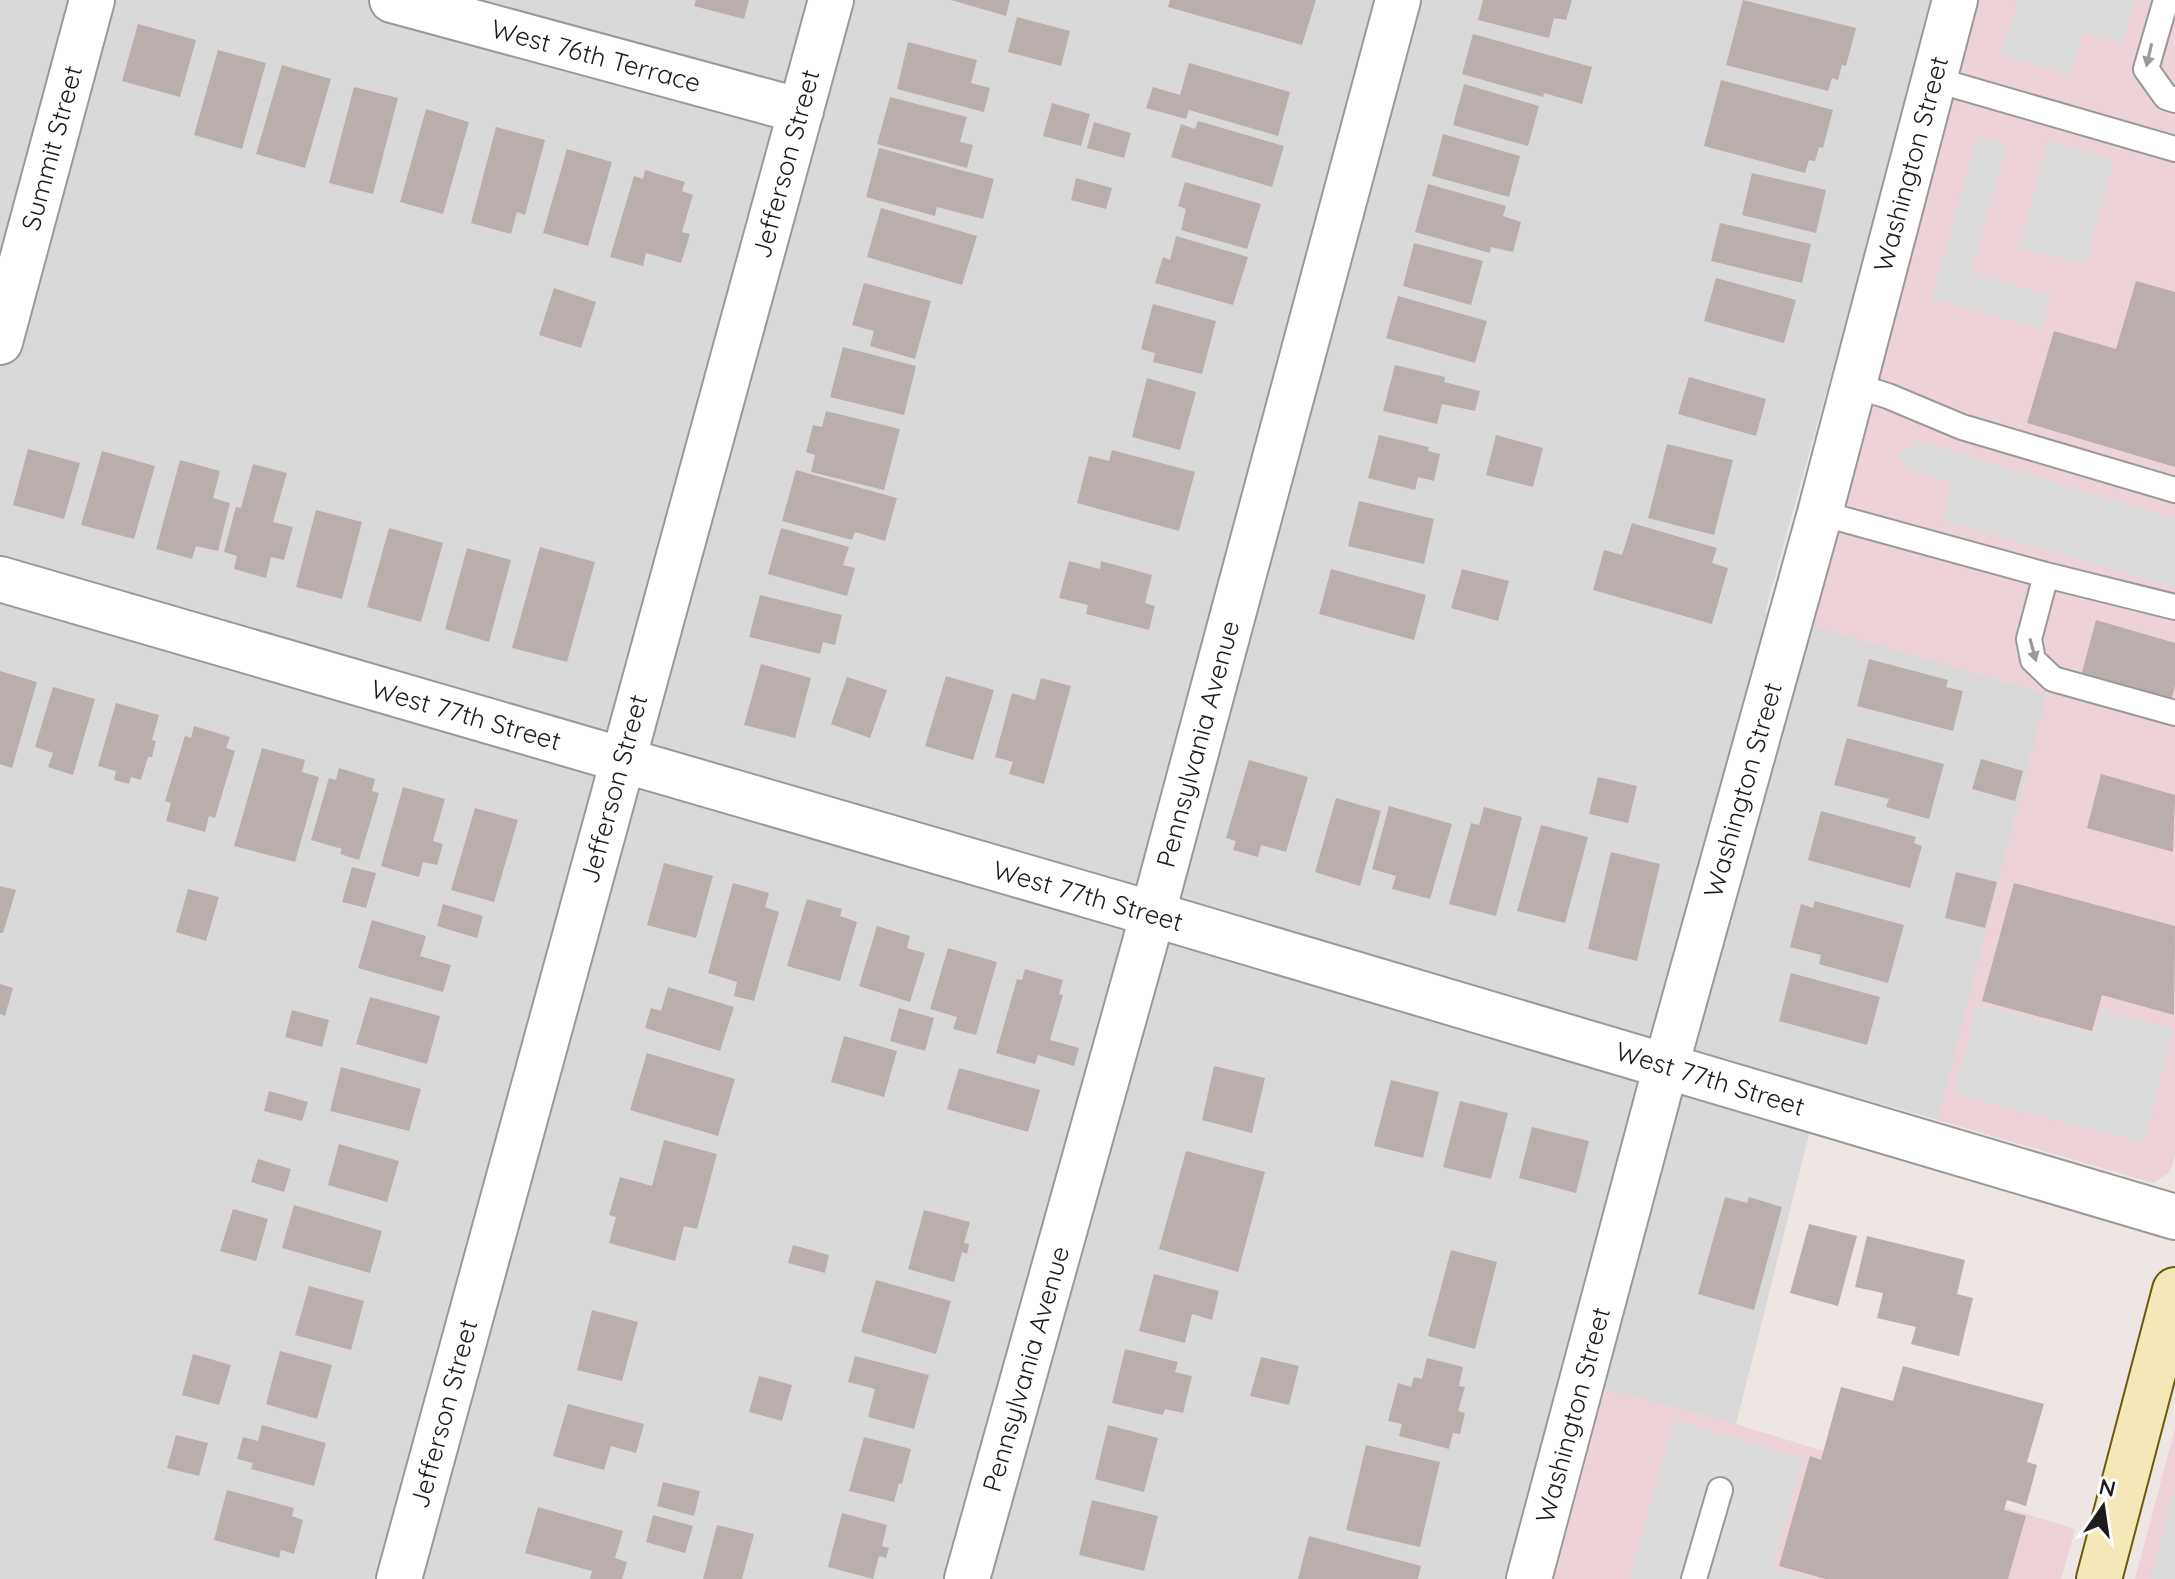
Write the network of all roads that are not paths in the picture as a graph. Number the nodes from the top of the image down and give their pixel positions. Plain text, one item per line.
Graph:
1 (92, 0) edge
2 (392, 0) edge
3 (831, 0) edge
4 (1398, 0) edge
5 (1955, 0) edge
6 (2166, 0) edge
7 (1933, 79) junction
8 (2175, 100) edge
9 (801, 111) junction
10 (2175, 149) edge
11 (0, 342) edge
12 (1853, 385) junction
13 (2175, 490) edge
14 (1820, 513) junction
15 (2046, 575) junction
16 (0, 579) edge
17 (2175, 607) edge
18 (2175, 713) edge
19 (622, 760) junction
20 (1152, 914) junction
21 (1666, 1066) junction
22 (2175, 1217) edge
23 (2175, 1290) edge
24 (1720, 1490) dead end
25 (399, 1579) edge
26 (967, 1579) edge
27 (1529, 1579) edge
28 (1694, 1579) edge
29 (2099, 1579) edge

1 - 11 street, Summit Street
2 - 9 street, West 76th Terrace
3 - 9 street, Jefferson Street
4 - 20 street, Pennsylvania Avenue
5 - 7 street, Washington Street
6 -> 8 lane
7 - 10 lane
7 - 12 street, Washington Street
9 - 19 street, Jefferson Street
12 - 13 lane
12 - 14 street, Washington Street
14 - 15 lane
14 - 21 street, Washington Street
15 - 17 lane
15 -> 18 lane
16 - 19 street, West 77th Street
19 - 20 street, West 77th Street
19 - 25 street, Jefferson Street
20 - 21 street, West 77th Street
20 - 26 street, Pennsylvania Avenue
21 - 22 street, West 77th Street
21 - 27 street, Washington Street
23 - 29 main road
24 - 28 lane

